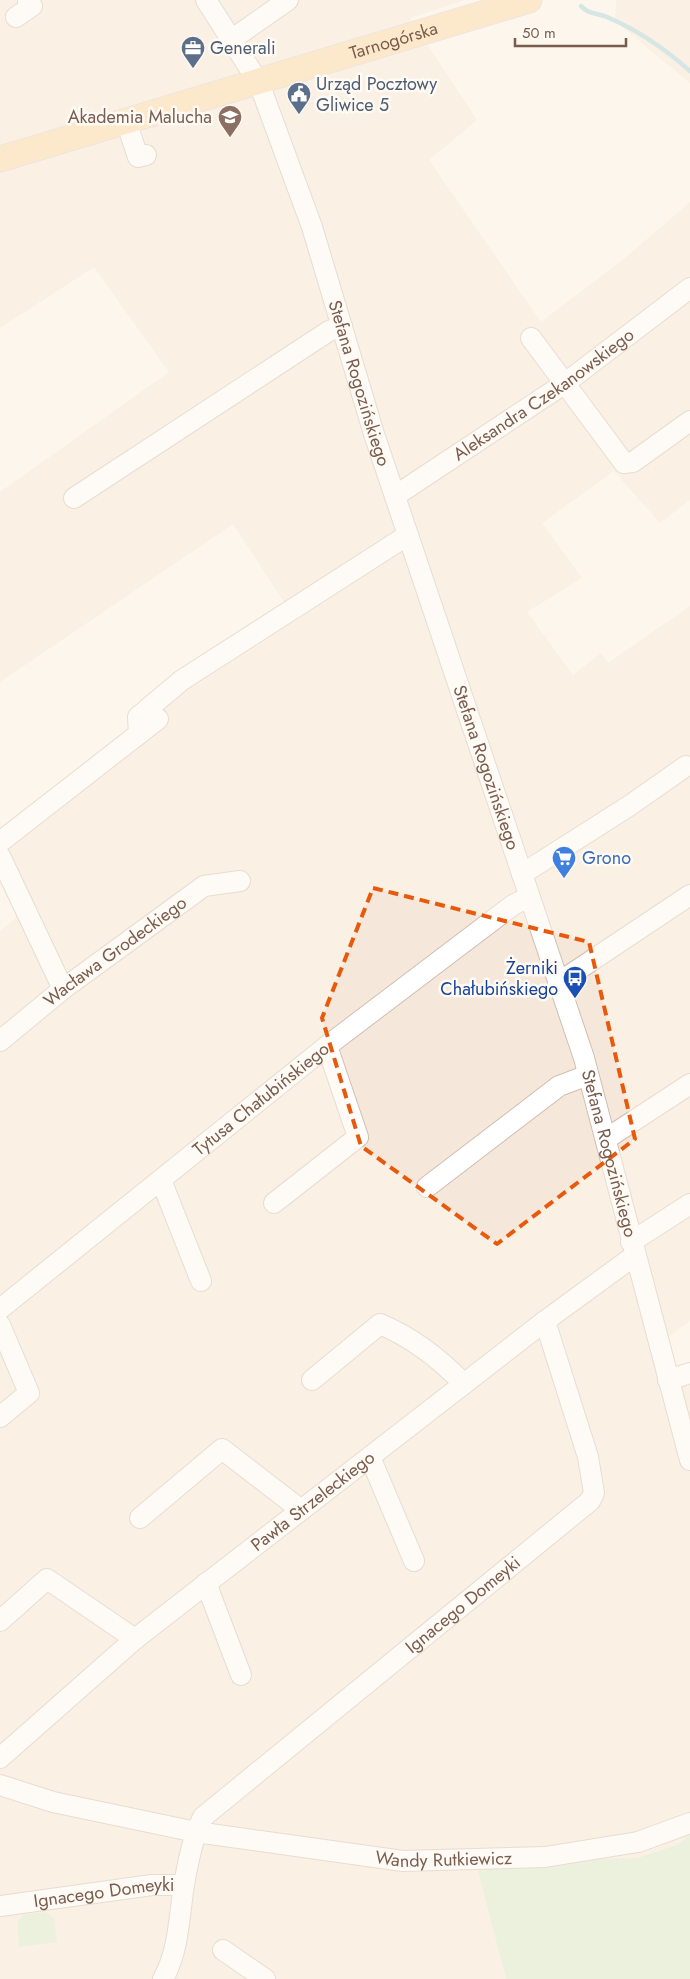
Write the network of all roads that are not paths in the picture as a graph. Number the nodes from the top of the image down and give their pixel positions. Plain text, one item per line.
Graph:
1 (28, 0) edge
2 (206, 0) edge
3 (288, 0) edge
4 (529, 0) edge
5 (16, 17) dead end
6 (231, 40) junction
7 (259, 83) junction
8 (126, 121) junction
9 (146, 154) dead end
10 (0, 159) edge
11 (690, 288) edge
12 (342, 326) junction
13 (531, 338) dead end
14 (564, 384) junction
15 (690, 421) edge
16 (396, 496) junction
17 (74, 498) dead end
18 (408, 535) junction
19 (158, 718) dead end
20 (139, 734) junction
21 (686, 766) dead end
22 (0, 842) edge
23 (0, 856) edge
24 (522, 874) junction
25 (240, 880) dead end
26 (690, 895) edge
27 (530, 897) junction
28 (558, 983) junction
29 (63, 989) junction
30 (0, 1041) edge
31 (327, 1046) junction
32 (588, 1076) junction
33 (690, 1084) edge
34 (606, 1139) junction
35 (161, 1180) junction
36 (427, 1187) dead end
37 (274, 1203) dead end
38 (690, 1204) edge
39 (633, 1249) junction
40 (200, 1281) dead end
41 (0, 1309) edge
42 (545, 1321) junction
43 (0, 1325) edge
44 (690, 1373) edge
45 (312, 1380) dead end
46 (668, 1380) junction
47 (464, 1384) junction
48 (0, 1418) edge
49 (370, 1457) junction
50 (690, 1460) edge
51 (301, 1510) junction
52 (140, 1518) dead end
53 (414, 1561) dead end
54 (206, 1583) junction
55 (0, 1621) edge
56 (134, 1639) junction
57 (241, 1675) dead end
58 (0, 1758) edge
59 (0, 1785) edge
60 (690, 1823) edge
61 (196, 1832) junction
62 (184, 1885) junction
63 (0, 1906) edge
64 (223, 1950) dead end
65 (163, 1979) edge
66 (266, 1979) edge

1 - 5 street
2 - 6 street, Stefana Rogozińskiego
3 - 6 street
4 - 7 main road, Tarnogórska
6 - 7 street, Stefana Rogozińskiego
7 - 8 main road, Tarnogórska
7 - 12 street, Stefana Rogozińskiego
8 - 9 street
8 - 10 main road, Tarnogórska
11 - 14 street, Aleksandra Czekanowskiego
12 - 16 street, Stefana Rogozińskiego
12 - 17 street
13 - 14 street
14 - 15 street
14 - 16 street, Aleksandra Czekanowskiego
16 - 18 street, Stefana Rogozińskiego
18 - 20 street
18 - 24 street, Stefana Rogozińskiego
19 - 20 street
20 - 22 street
21 - 24 street
23 - 29 street
24 - 27 street, Stefana Rogozińskiego
25 - 29 street, Wacława Grodeckiego
26 - 28 street
27 - 28 street, Stefana Rogozińskiego
27 - 31 street, Tytusa Chałubińskiego
28 - 32 street, Stefana Rogozińskiego
29 - 30 street, Wacława Grodeckiego
31 - 35 street, Tytusa Chałubińskiego
31 - 37 street
32 - 34 street, Stefana Rogozińskiego
32 - 36 street
33 - 34 street
34 - 39 street, Stefana Rogozińskiego
35 - 40 street
35 - 41 street, Tytusa Chałubińskiego
38 - 39 street, Pawła Strzeleckiego
39 - 42 street, Pawła Strzeleckiego
39 - 46 street, Stefana Rogozińskiego
42 - 47 street, Pawła Strzeleckiego
42 - 61 street, Ignacego Domeyki
43 - 48 street
44 - 46 street
45 - 47 street
46 - 50 street, Stefana Rogozińskiego
47 - 49 street, Pawła Strzeleckiego
49 - 51 street, Pawła Strzeleckiego
49 - 53 street
51 - 52 street
51 - 54 street, Pawła Strzeleckiego
54 - 56 street, Pawła Strzeleckiego
54 - 57 street
55 - 56 street
56 - 58 street, Pawła Strzeleckiego
59 - 61 street
60 - 61 street, Wandy Rutkiewicz
61 - 62 street, Ignacego Domeyki
62 - 63 street, Ignacego Domeyki
62 - 65 street
64 - 66 street

